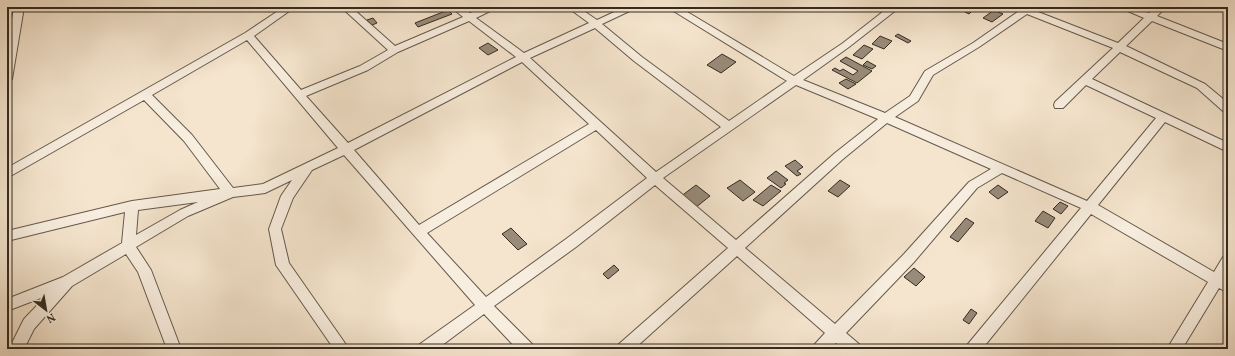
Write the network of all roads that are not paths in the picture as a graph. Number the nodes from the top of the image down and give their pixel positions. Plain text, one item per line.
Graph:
1 (19, 7) edge
2 (290, 7) edge
3 (346, 7) edge
4 (456, 7) edge
5 (494, 7) edge
6 (572, 7) edge
7 (633, 7) edge
8 (672, 7) edge
9 (1126, 7) edge
10 (1161, 7) edge
11 (892, 8) edge
12 (1026, 8) edge
13 (470, 17) junction
14 (1151, 17) junction
15 (596, 24) junction
16 (248, 34) junction
17 (1119, 47) junction
18 (1228, 48) edge
19 (394, 50) junction
20 (523, 57) junction
21 (7, 79) edge
22 (1085, 80) junction
23 (795, 81) junction
24 (145, 95) junction
25 (298, 95) junction
26 (1059, 105) dead end
27 (1228, 110) edge
28 (1163, 117) junction
29 (886, 118) junction
30 (596, 124) junction
31 (729, 127) junction
32 (1228, 148) edge
33 (346, 149) junction
34 (309, 167) junction
35 (1001, 168) junction
36 (7, 174) edge
37 (655, 178) junction
38 (230, 193) junction
39 (132, 206) junction
40 (1090, 207) junction
41 (418, 232) junction
42 (7, 236) edge
43 (128, 246) junction
44 (737, 249) junction
45 (1228, 261) edge
46 (68, 281) junction
47 (1222, 284) edge
48 (7, 305) edge
49 (484, 307) junction
50 (835, 333) junction
51 (16, 349) edge
52 (174, 349) edge
53 (342, 349) edge
54 (425, 349) edge
55 (527, 349) edge
56 (624, 349) edge
57 (820, 349) edge
58 (854, 349) edge
59 (973, 349) edge
60 (1174, 349) edge

1 - 21 street
2 - 16 street
3 - 19 street
4 - 13 street
5 - 13 street
6 - 15 street
7 - 15 street
8 - 23 street
9 - 14 street
10 - 14 street
11 - 23 street
12 - 17 street
12 - 29 street
13 - 19 street
13 - 20 street
14 - 17 street
14 - 18 street
15 - 20 street
15 - 31 street
16 - 24 street
16 - 25 street
17 - 22 street
17 - 27 street
19 - 25 street
20 - 30 street
20 - 33 street
22 - 26 street
22 - 28 street
23 - 29 street
23 - 31 street
24 - 36 street
24 - 38 street
25 - 33 street
28 - 32 street
28 - 40 street
29 - 35 street
29 - 44 street
30 - 37 street
30 - 41 street
31 - 37 street
33 - 34 street
33 - 41 street
34 - 38 street
34 - 53 street
35 - 40 street
35 - 50 street
37 - 44 street
37 - 49 street
38 - 39 street
38 - 43 street
39 - 42 street
39 - 43 street
40 - 47 street
40 - 59 street
41 - 49 street
43 - 46 street
43 - 52 street
44 - 50 street
44 - 56 street
45 - 47 street
46 - 48 street
46 - 51 street
47 - 60 street
49 - 54 street
49 - 55 street
50 - 57 street
50 - 58 street

